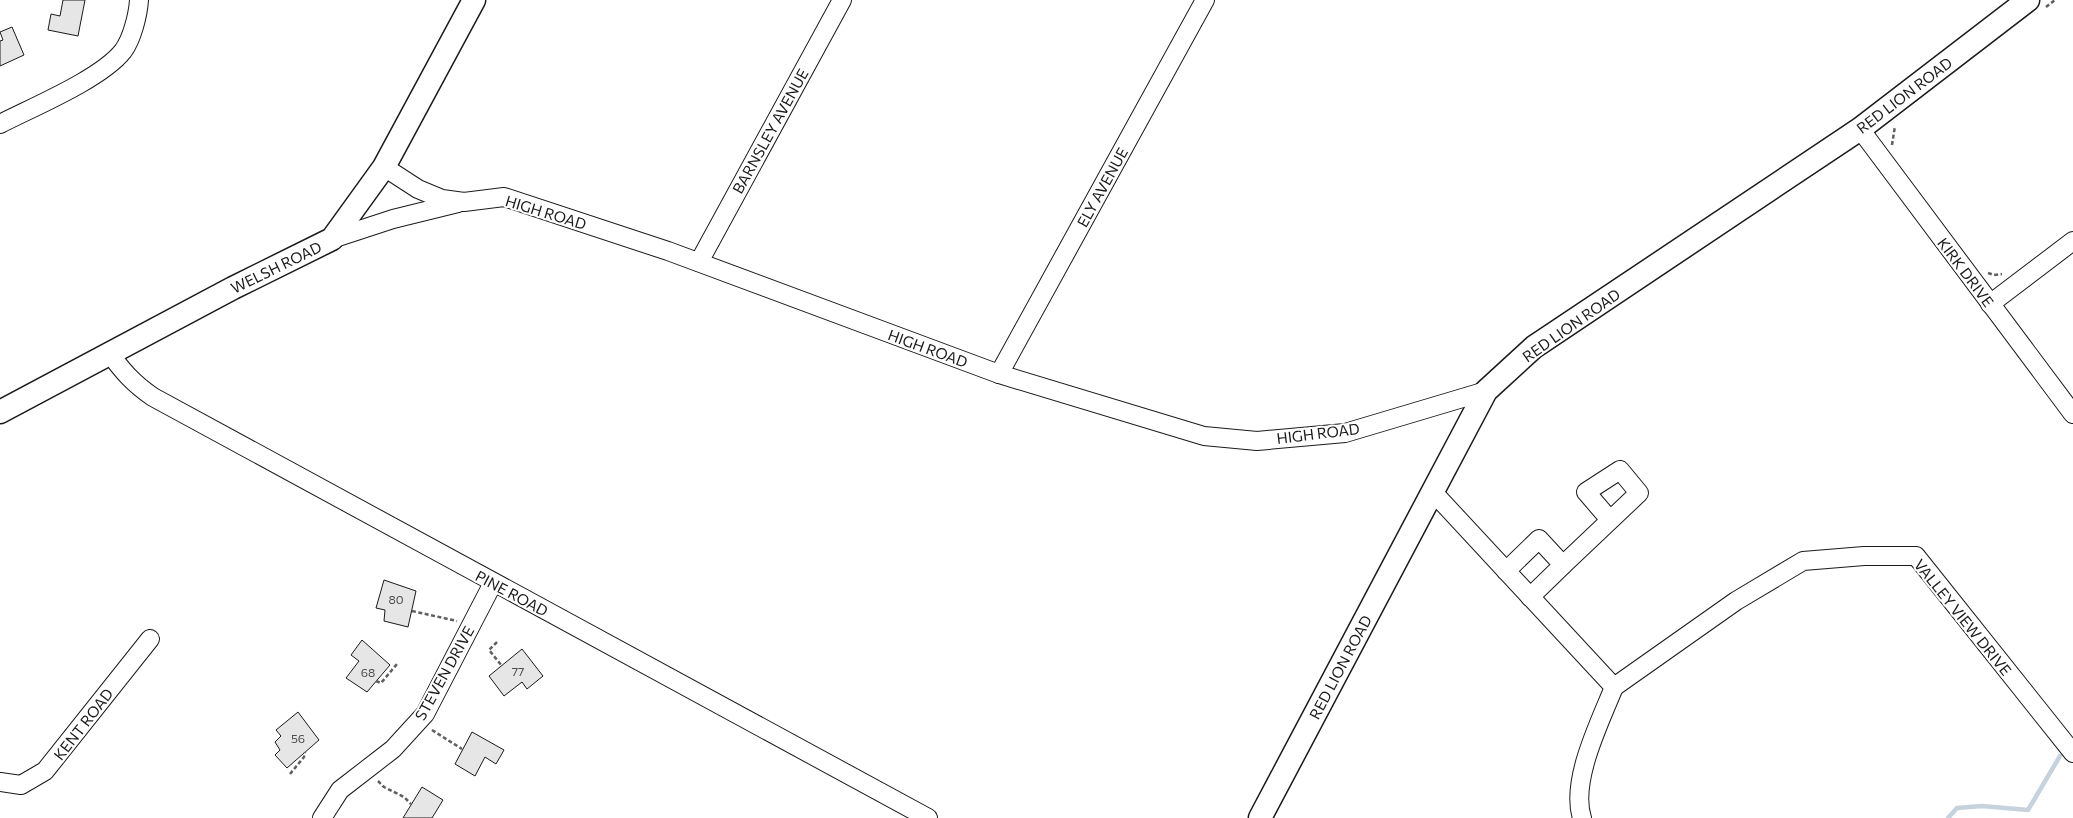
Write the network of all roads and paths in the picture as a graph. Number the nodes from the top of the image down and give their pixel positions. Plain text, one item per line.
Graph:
1 (474, 0) edge
2 (842, 0) edge
3 (1204, 0) edge
4 (2055, 0) edge
5 (2034, 6) edge
6 (138, 8) edge
7 (1899, 121) dead end
8 (0, 124) edge
9 (1860, 129) junction
10 (1891, 148) dead end
11 (384, 167) junction
12 (464, 202) junction
13 (332, 239) junction
14 (2073, 241) edge
15 (699, 262) junction
16 (1987, 272) dead end
17 (2003, 274) dead end
18 (1990, 304) junction
19 (109, 352) junction
20 (999, 374) junction
21 (1486, 391) junction
22 (0, 412) edge
23 (2073, 414) edge
24 (1433, 492) junction
25 (1610, 520) dead end
26 (1563, 565) junction
27 (1506, 571) junction
28 (493, 583) junction
29 (1530, 597) junction
30 (412, 611) dead end
31 (471, 625) junction
32 (150, 639) dead end
33 (497, 642) dead end
34 (397, 664) dead end
35 (502, 666) dead end
36 (376, 681) dead end
37 (1614, 687) junction
38 (418, 722) junction
39 (462, 749) dead end
40 (305, 752) dead end
41 (2073, 754) edge
42 (367, 769) junction
43 (290, 774) dead end
44 (0, 782) edge
45 (411, 804) dead end
46 (322, 818) edge
47 (928, 818) edge
48 (1260, 818) edge
49 (1582, 818) edge

1 - 11 main road, WELSH ROAD
2 - 15 street, BARNSLEY AVENUE
3 - 20 street, ELY AVENUE
4 - 5 path
5 - 9 main road, RED LION ROAD
6 - 8 street
7 - 10 path
9 - 18 street, KIRK DRIVE
9 - 21 main road, RED LION ROAD
11 - 12 street, HIGH ROAD
11 - 13 main road, WELSH ROAD
12 - 13 street
12 - 15 street, HIGH ROAD
13 - 19 main road, WELSH ROAD
14 - 18 street
15 - 20 street, HIGH ROAD
16 - 17 path
18 - 23 street, KIRK DRIVE
19 - 22 main road, WELSH ROAD
19 - 28 street, PINE ROAD
20 - 21 street, HIGH ROAD
21 - 24 main road, RED LION ROAD
24 - 27 street
24 - 48 main road, RED LION ROAD
25 - 26 street
26 - 27 street
26 - 29 street
27 - 29 street
28 - 31 street, STEVEN DRIVE
28 - 47 street, PINE ROAD
29 - 37 street
30 - 31 path
31 - 38 street, STEVEN DRIVE
32 - 44 street, KENT ROAD
33 - 35 path
34 - 36 path
37 - 41 street, VALLEY VIEW DRIVE
37 - 49 street
38 - 39 path
38 - 42 street, STEVEN DRIVE
40 - 43 path
42 - 45 path
42 - 46 street, STEVEN DRIVE

